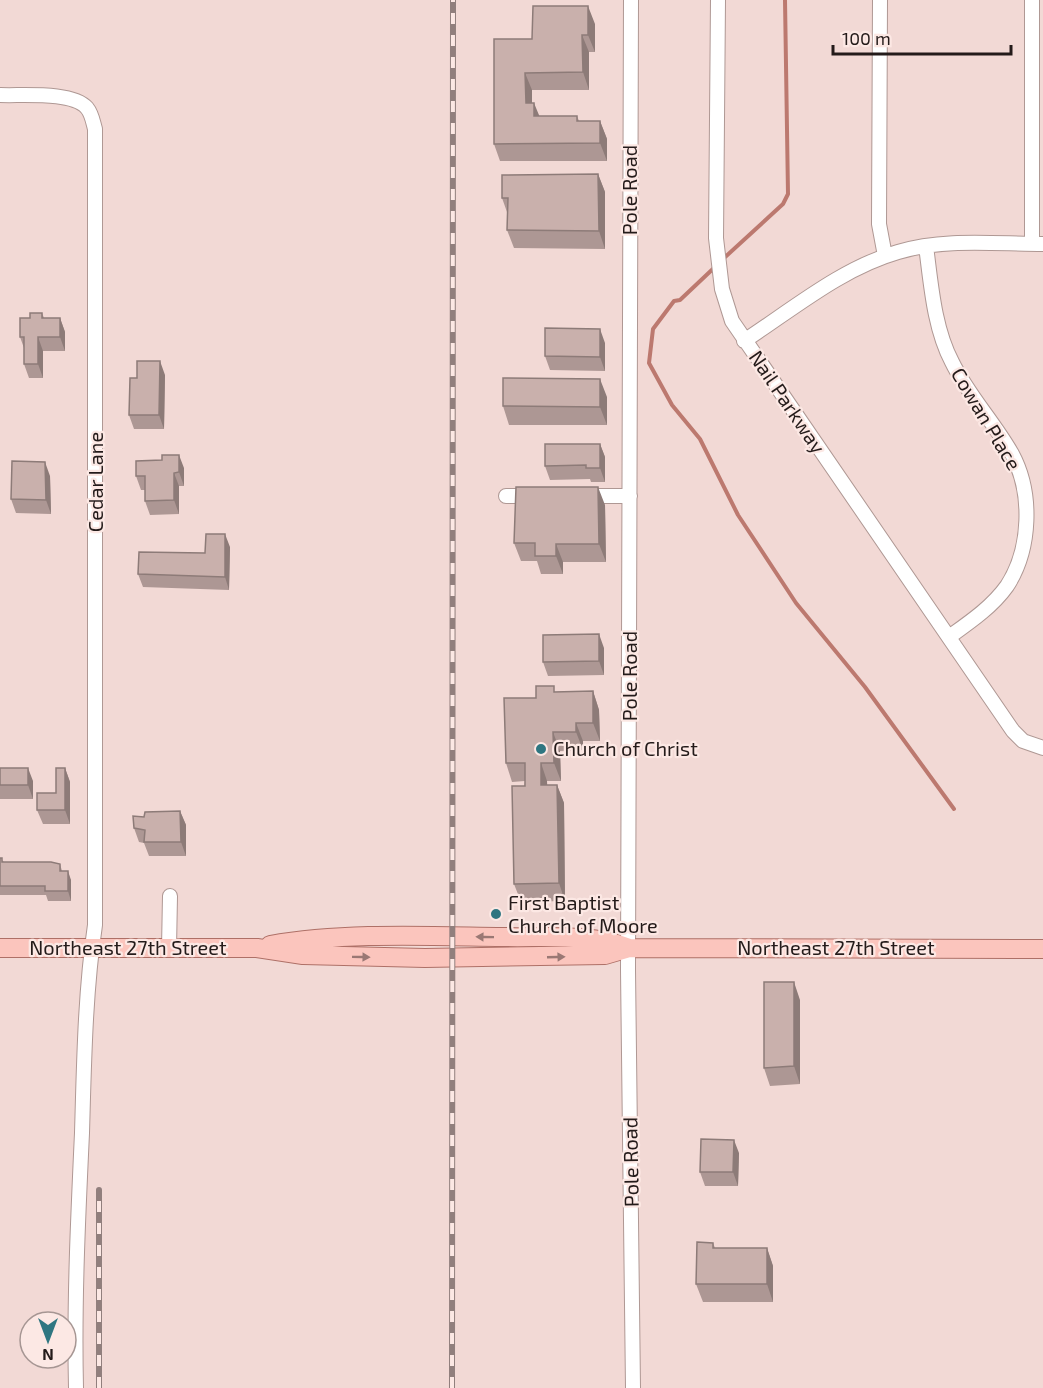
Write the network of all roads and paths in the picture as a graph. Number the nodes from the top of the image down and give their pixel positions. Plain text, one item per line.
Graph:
1 (631, 0) edge
2 (718, 0) edge
3 (880, 0) edge
4 (1032, 0) edge
5 (0, 95) edge
6 (1037, 244) edge
7 (926, 246) junction
8 (885, 256) junction
9 (744, 341) junction
10 (506, 496) dead end
11 (551, 496) edge
12 (574, 496) edge
13 (630, 496) junction
14 (949, 637) junction
15 (1036, 746) edge
16 (170, 896) dead end
17 (0, 948) edge
18 (92, 948) junction
19 (169, 948) junction
20 (629, 948) junction
21 (1043, 949) edge
22 (76, 1388) edge
23 (633, 1388) edge

1 - 13 street, Pole Road
2 - 9 street, Nail Parkway
3 - 8 street
4 - 6 street
5 - 18 street, Cedar Lane
6 - 7 street
7 - 8 street
7 - 14 street, Cowan Place
8 - 9 street
9 - 14 street, Nail Parkway
10 - 11 street
12 - 13 street
13 - 20 street, Pole Road
14 - 15 street, Nail Parkway
16 - 19 street
17 - 18 main road, Northeast 27th Street
18 - 19 main road, Northeast 27th Street
18 - 22 street, Cedar Lane
19 - 20 main road, Northeast 27th Street
20 - 21 main road, Northeast 27th Street
20 - 23 street, Pole Road

